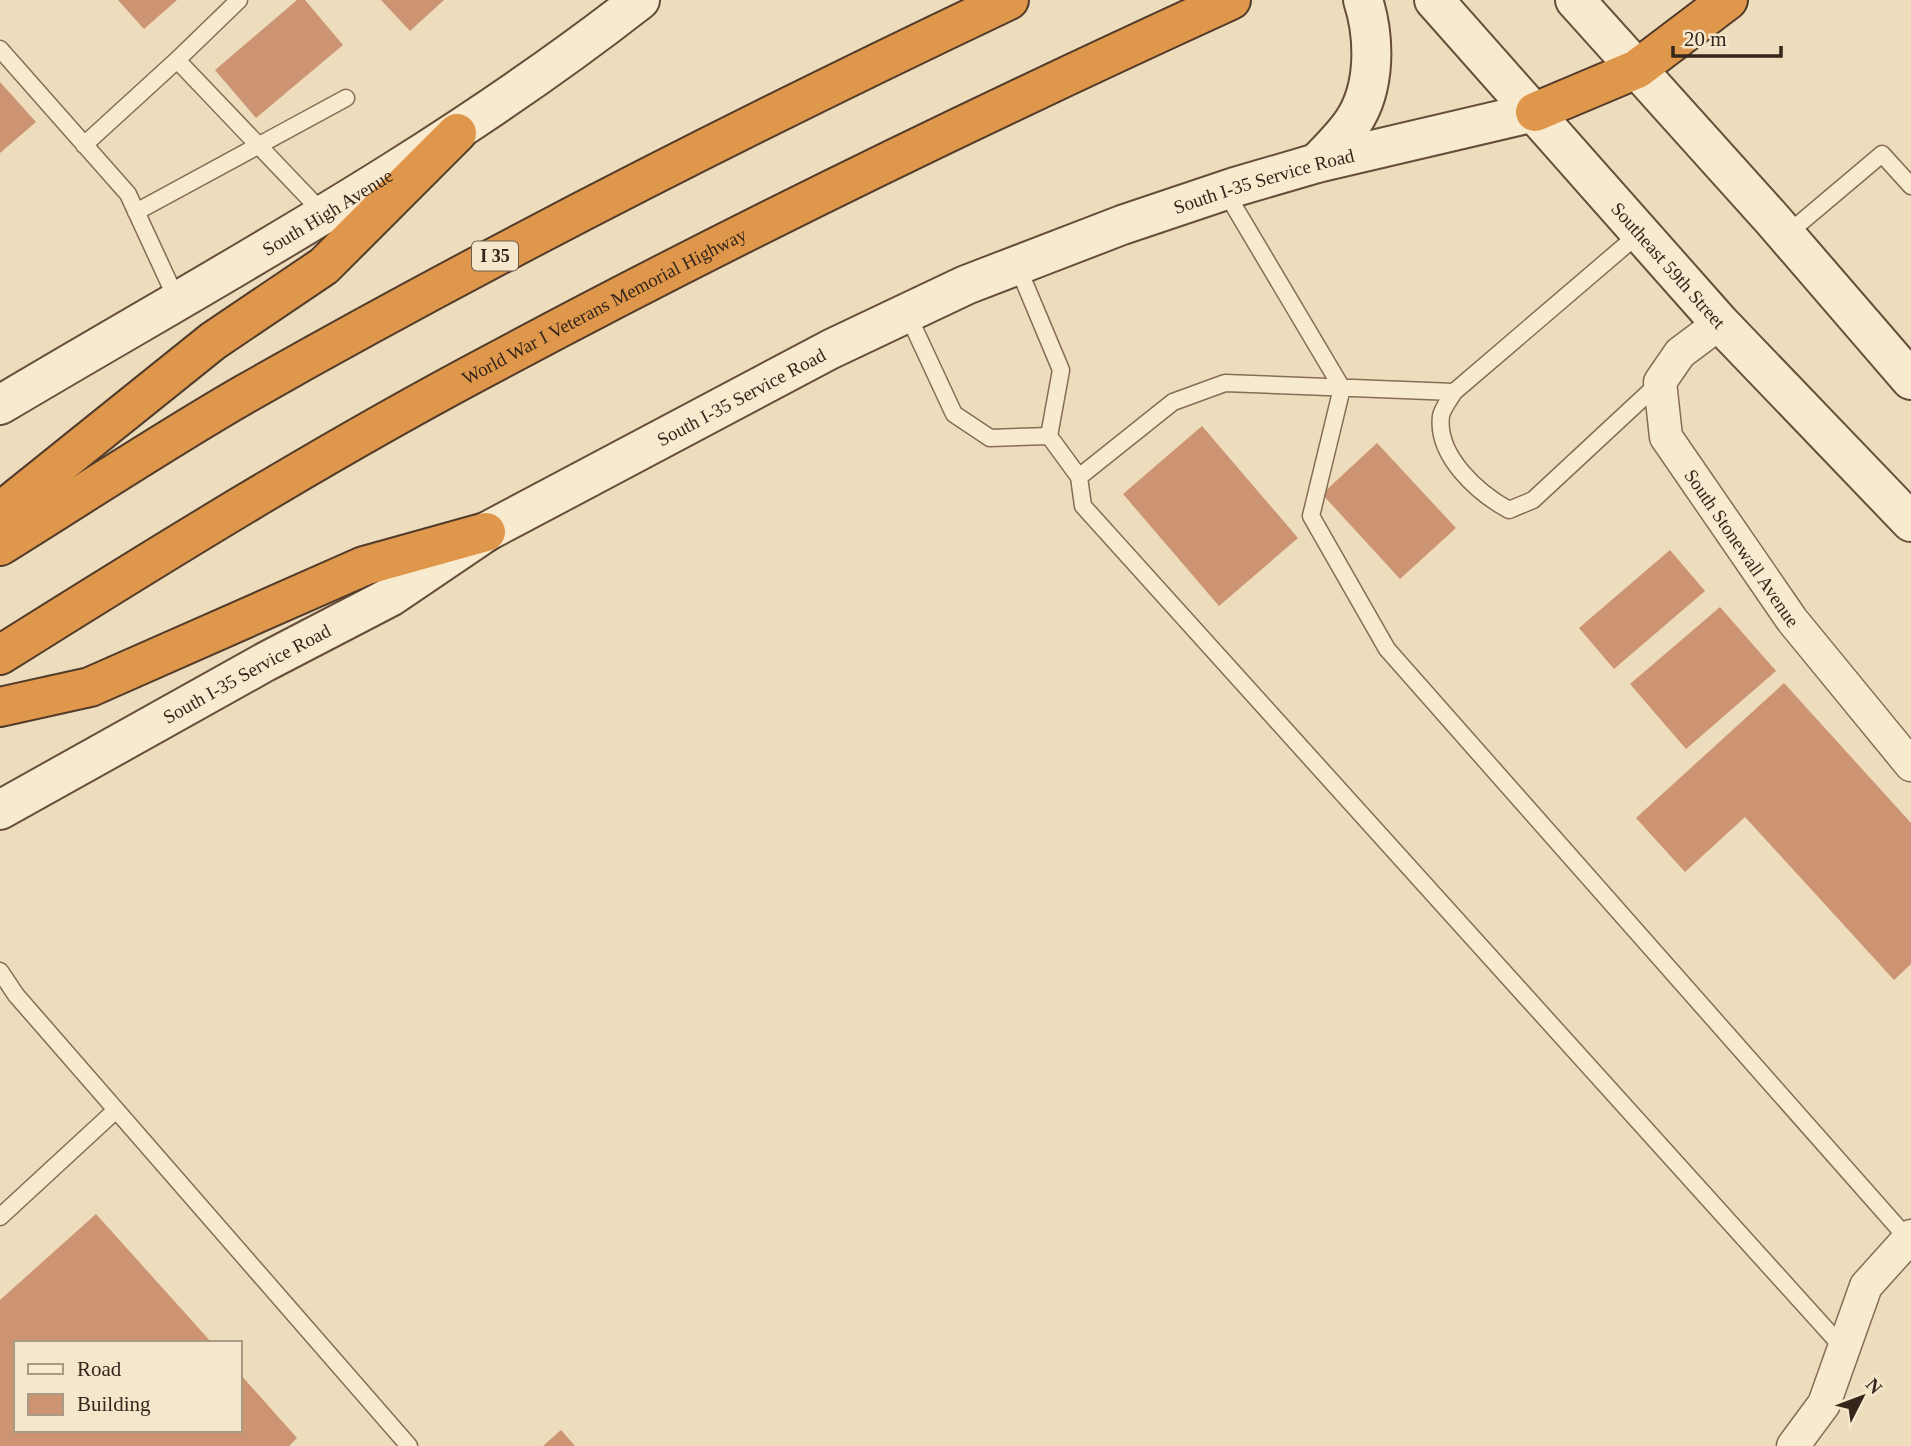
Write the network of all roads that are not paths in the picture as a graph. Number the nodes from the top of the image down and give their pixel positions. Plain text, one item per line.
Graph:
1 (239, 0) edge
2 (640, 0) edge
3 (1009, 0) edge
4 (1363, 0) edge
5 (1434, 0) edge
6 (1576, 0) edge
7 (1728, 0) edge
8 (1217, 6) edge
9 (0, 49) edge
10 (177, 60) junction
11 (1637, 69) junction
12 (346, 98) dead end
13 (1535, 112) junction
14 (457, 133) junction
15 (85, 145) junction
16 (260, 147) junction
17 (1317, 163) junction
18 (1911, 186) edge
19 (1225, 191) junction
20 (136, 212) junction
21 (323, 213) junction
22 (1641, 232) junction
23 (1786, 235) junction
24 (1017, 265) junction
25 (177, 300) junction
26 (907, 313) junction
27 (1720, 323) junction
28 (1911, 380) edge
29 (1660, 382) junction
30 (1342, 388) junction
31 (1454, 392) junction
32 (0, 405) edge
33 (1049, 436) junction
34 (1079, 477) junction
35 (0, 512) edge
36 (1911, 522) edge
37 (486, 532) junction
38 (0, 546) edge
39 (0, 655) edge
40 (0, 707) edge
41 (1911, 765) edge
42 (0, 810) edge
43 (0, 971) edge
44 (116, 1110) junction
45 (0, 1217) edge
46 (1909, 1238) edge
47 (1844, 1349) junction
48 (409, 1446) edge
49 (1793, 1446) edge

1 - 10 lane
2 - 14 main road, South High Avenue
3 - 38 highway, I 35
4 - 17 main road
5 - 13 main road, Southeast 59th Street
6 - 11 main road
7 - 11 highway
8 - 39 highway, World War I Veterans Memorial Highway
9 - 15 lane
10 - 15 lane
10 - 16 lane
11 - 13 highway
11 - 23 main road
12 - 16 lane
13 - 17 main road, South I-35 Service Road
13 - 22 main road, Southeast 59th Street
14 - 21 main road, South High Avenue
14 - 35 highway
15 - 20 lane
16 - 20 lane
16 - 21 lane
17 - 19 main road, South I-35 Service Road
18 - 23 lane
19 - 24 main road, South I-35 Service Road
19 - 30 lane
20 - 25 lane
21 - 25 main road, South High Avenue
22 - 27 main road, Southeast 59th Street
22 - 31 lane
23 - 28 main road
24 - 26 main road, South I-35 Service Road
24 - 33 lane
25 - 32 main road, South High Avenue
26 - 33 lane
26 - 37 main road, South I-35 Service Road
27 - 29 street
27 - 36 main road, Southeast 59th Street
29 - 31 lane
29 - 41 street, South Stonewall Avenue
30 - 31 lane
30 - 34 lane
30 - 46 lane
33 - 34 lane
34 - 47 lane
37 - 40 highway
37 - 42 main road, South I-35 Service Road
43 - 44 lane
44 - 45 lane
44 - 48 lane
46 - 47 street
47 - 49 street

